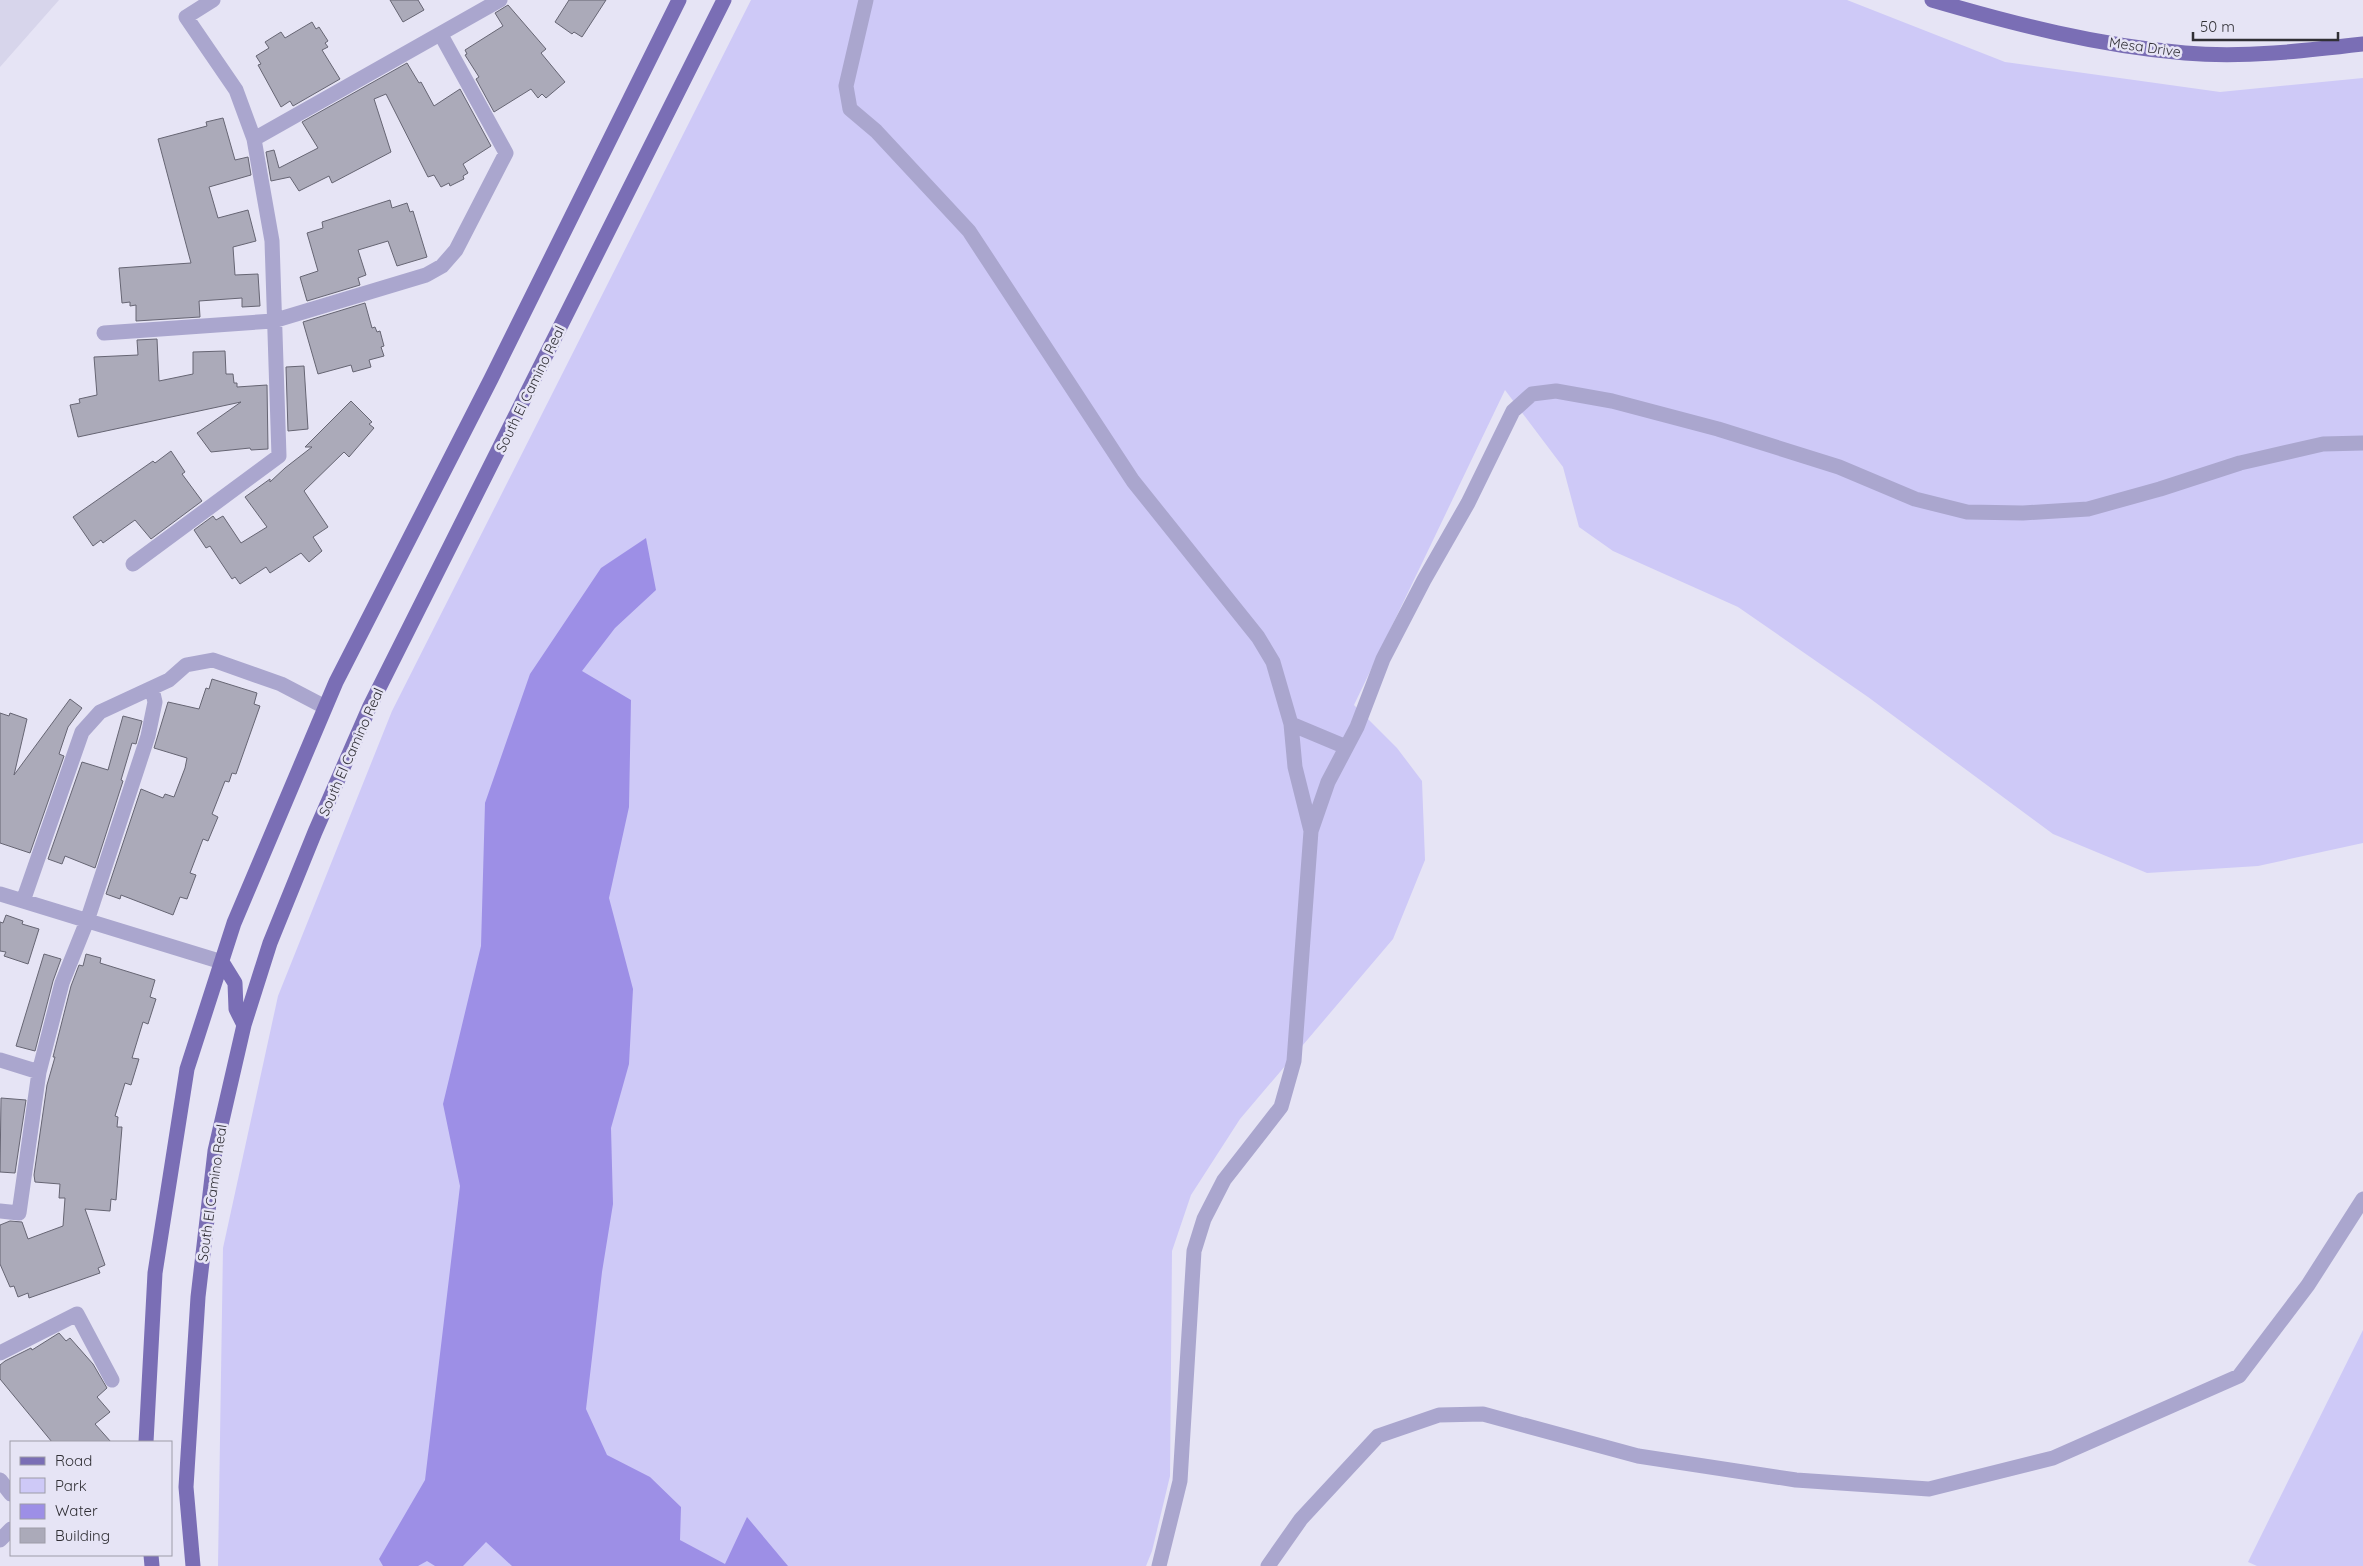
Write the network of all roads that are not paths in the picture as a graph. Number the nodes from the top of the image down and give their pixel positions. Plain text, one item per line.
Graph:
1 (213, 0) edge
2 (500, 0) edge
3 (679, 0) edge
4 (724, 0) edge
5 (866, 0) edge
6 (1932, 0) edge
7 (441, 35) junction
8 (2363, 44) edge
9 (254, 139) junction
10 (273, 321) junction
11 (104, 333) dead end
12 (2363, 443) edge
13 (133, 564) dead end
14 (152, 689) junction
15 (325, 707) junction
16 (1291, 724) junction
17 (1346, 746) junction
18 (1311, 831) junction
19 (0, 894) edge
20 (23, 902) junction
21 (86, 922) junction
22 (222, 962) junction
23 (244, 1025) junction
24 (0, 1060) edge
25 (39, 1072) junction
26 (2363, 1199) edge
27 (0, 1211) edge
28 (0, 1353) edge
29 (112, 1380) dead end
30 (146, 1441) edge
31 (0, 1480) edge
32 (10, 1493) edge
33 (10, 1531) edge
34 (0, 1540) edge
35 (193, 1566) edge
36 (1159, 1566) edge
37 (1268, 1566) edge

1 - 9 street
2 - 7 street
3 - 15 main road
4 - 23 main road, South El Camino Real
5 - 16 street
6 - 8 main road, Mesa Drive
7 - 9 street
7 - 10 street
9 - 10 street
10 - 11 street
10 - 13 street
12 - 17 street
14 - 15 street
14 - 20 street
14 - 21 street
15 - 22 main road
16 - 17 street
16 - 18 street
17 - 18 street
18 - 36 street
19 - 20 street
20 - 21 street
21 - 22 street
21 - 25 street
22 - 23 main road
22 - 30 main road
23 - 35 main road, South El Camino Real
24 - 25 street
25 - 27 street
26 - 37 street
28 - 29 street
31 - 32 street
33 - 34 street

